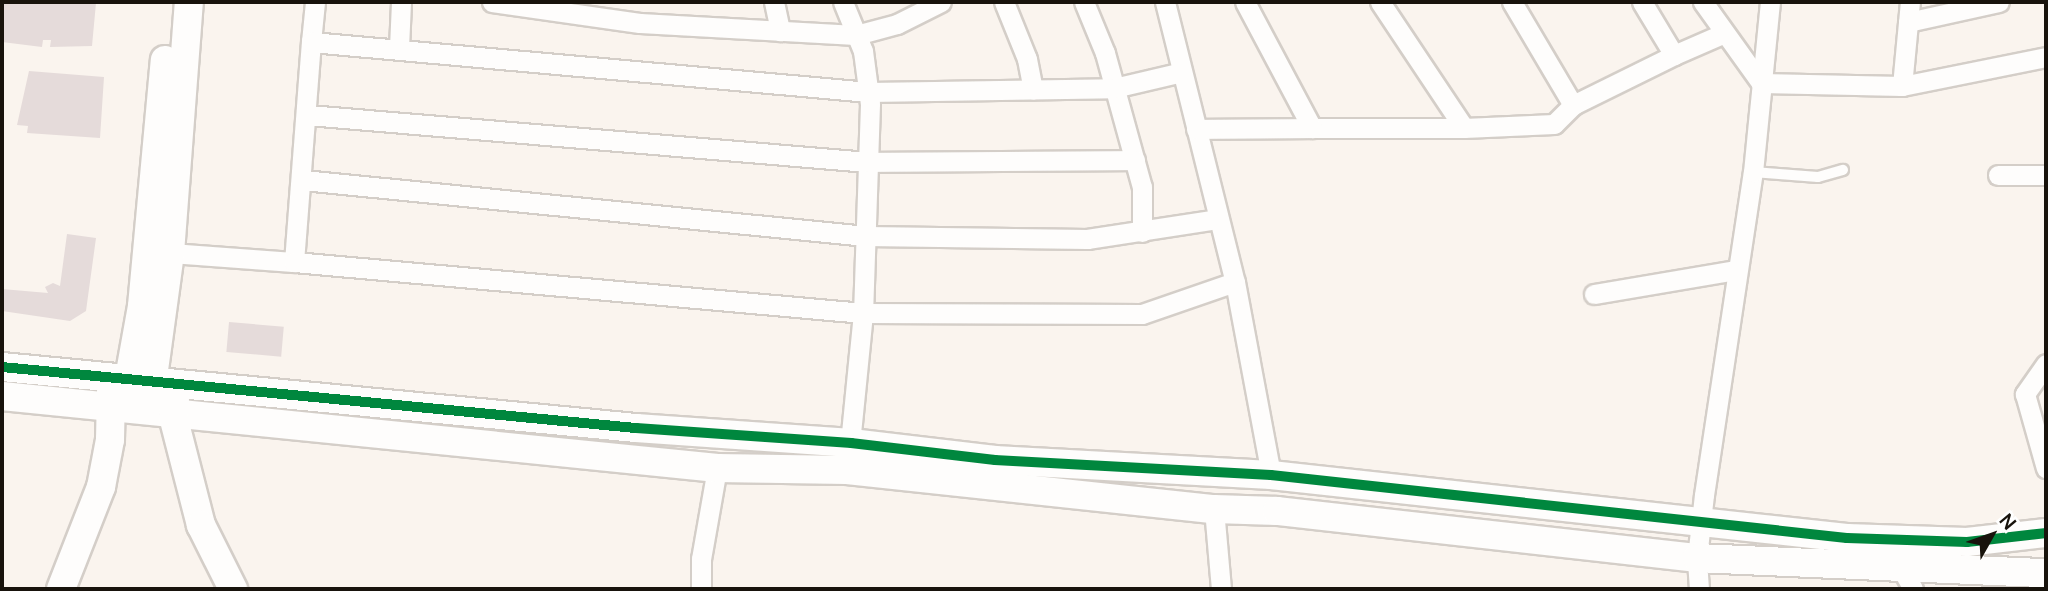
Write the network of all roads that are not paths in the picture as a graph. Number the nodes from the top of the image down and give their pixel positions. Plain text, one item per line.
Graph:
1 (170, 2) edge
2 (188, 2) edge
3 (315, 2) edge
4 (401, 2) edge
5 (492, 2) edge
6 (774, 2) edge
7 (843, 2) edge
8 (942, 2) edge
9 (1004, 2) edge
10 (1084, 2) edge
11 (1165, 2) edge
12 (1245, 2) edge
13 (1380, 2) edge
14 (1512, 2) edge
15 (1642, 2) edge
16 (1703, 2) edge
17 (1770, 2) edge
18 (1910, 2) edge
19 (1999, 2) edge
20 (1908, 22) junction
21 (780, 31) junction
22 (1722, 34) junction
23 (856, 35) junction
24 (311, 42) junction
25 (400, 48) junction
26 (1674, 55) junction
27 (2046, 57) edge
28 (1182, 72) junction
29 (1761, 83) junction
30 (1902, 86) junction
31 (1114, 88) junction
32 (1033, 89) junction
33 (869, 92) junction
34 (1573, 104) junction
35 (308, 115) junction
36 (1311, 128) junction
37 (1464, 128) junction
38 (1196, 129) junction
39 (1135, 160) junction
40 (868, 162) junction
41 (1843, 170) dead end
42 (1753, 172) junction
43 (1998, 175) dead end
44 (2046, 175) edge
45 (303, 180) junction
46 (1218, 219) junction
47 (1142, 232) junction
48 (866, 236) junction
49 (170, 253) junction
50 (294, 262) junction
51 (1736, 270) junction
52 (1235, 282) junction
53 (1594, 294) dead end
54 (863, 313) junction
55 (2046, 364) edge
56 (2, 368) edge
57 (142, 380) junction
58 (2, 396) edge
59 (139, 412) junction
60 (849, 456) junction
61 (717, 468) junction
62 (2046, 468) edge
63 (1270, 475) junction
64 (1214, 509) junction
65 (1701, 524) junction
66 (2046, 533) edge
67 (1697, 558) junction
68 (2046, 573) edge
69 (1907, 579) edge
70 (61, 589) edge
71 (233, 589) edge
72 (701, 589) edge
73 (1221, 589) edge
74 (1699, 589) edge

1 - 57 street
2 - 49 street
3 - 24 street
4 - 25 street
5 - 21 street
6 - 21 street
7 - 23 street
8 - 23 street
9 - 32 street
10 - 31 street
11 - 28 street
12 - 36 street
13 - 37 street
14 - 34 street
15 - 26 street
16 - 22 street
17 - 29 street
18 - 20 street
19 - 20 street
20 - 30 street
21 - 23 street
22 - 26 street
22 - 29 street
23 - 33 street
24 - 25 street
24 - 35 street
25 - 33 street
26 - 34 street
27 - 30 street
28 - 31 street
28 - 38 street
29 - 30 street
29 - 42 street
31 - 32 street
31 - 39 street
32 - 33 street
33 - 40 street
34 - 37 street
35 - 40 street
35 - 45 street
36 - 37 street
36 - 38 street
38 - 46 street
39 - 40 street
39 - 47 street
40 - 48 street
41 - 42 lane
42 - 51 street
43 - 44 street
45 - 48 street
45 - 50 street
46 - 47 street
46 - 52 street
47 - 48 street
48 - 54 street
49 - 50 street
49 - 57 street
50 - 54 street
51 - 53 street
51 - 65 street
52 - 54 street
52 - 63 street
54 - 60 street
55 - 62 street
56 - 57 street
57 - 59 street
57 - 59 street
57 - 60 street
58 - 59 street
59 - 61 street
59 - 70 street
59 - 71 street
60 - 61 street
60 - 63 street
60 - 64 street
61 - 72 street
63 - 65 street
64 - 67 street
64 - 73 street
65 - 66 street
65 - 67 street
67 - 69 street
67 - 74 street
68 - 69 street

